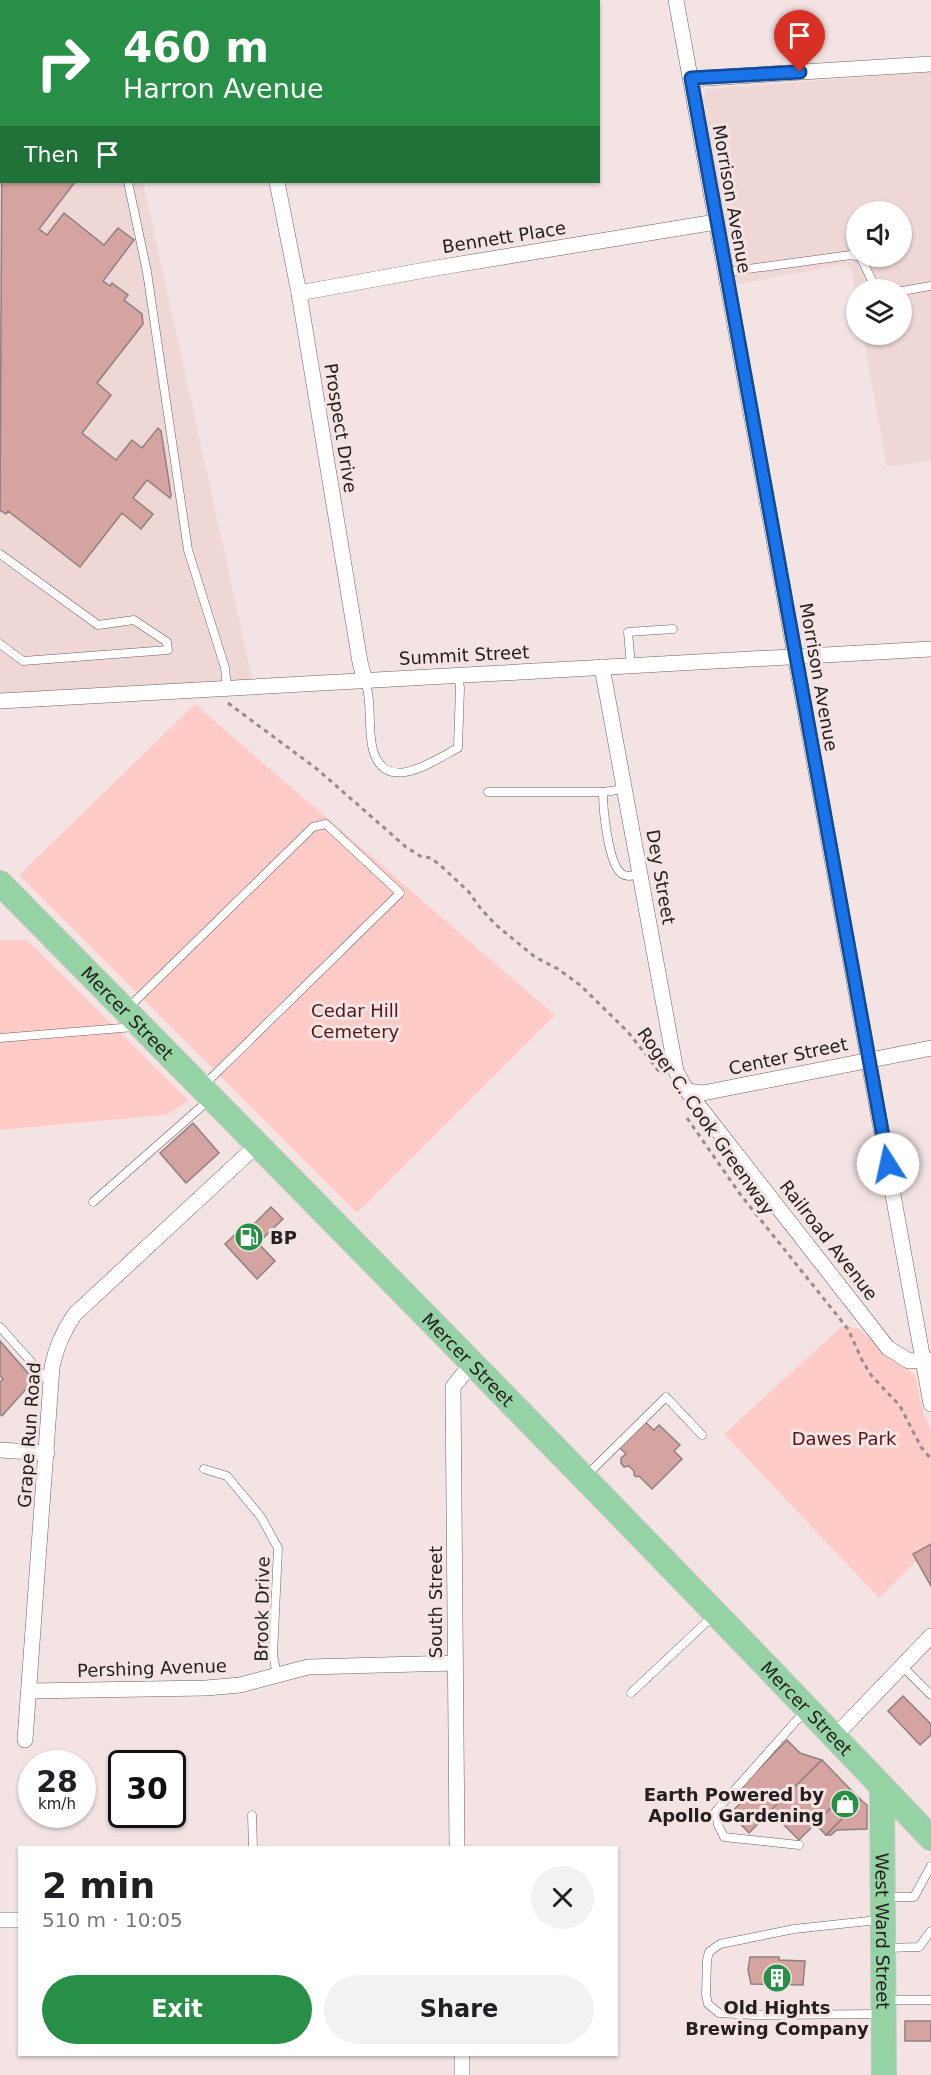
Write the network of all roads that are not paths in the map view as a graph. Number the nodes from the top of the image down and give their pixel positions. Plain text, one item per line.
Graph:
1 (676, 0) edge
2 (931, 64) edge
3 (691, 78) junction
4 (128, 183) edge
5 (277, 183) edge
6 (716, 222) junction
7 (846, 256) edge
8 (726, 272) junction
9 (931, 286) edge
10 (912, 289) edge
11 (299, 293) junction
12 (0, 554) edge
13 (673, 629) dead end
14 (0, 644) edge
15 (931, 649) edge
16 (796, 656) junction
17 (632, 666) junction
18 (602, 667) junction
19 (458, 675) junction
20 (365, 681) junction
21 (220, 689) junction
22 (0, 701) edge
23 (625, 789) junction
24 (488, 792) dead end
25 (603, 792) junction
26 (641, 874) junction
27 (0, 884) edge
28 (133, 1019) junction
29 (0, 1038) edge
30 (931, 1048) edge
31 (868, 1060) junction
32 (687, 1091) junction
33 (206, 1093) junction
34 (257, 1145) junction
35 (93, 1202) dead end
36 (0, 1327) edge
37 (927, 1361) edge
38 (472, 1363) junction
39 (51, 1384) junction
40 (931, 1404) edge
41 (702, 1435) dead end
42 (0, 1450) edge
43 (47, 1453) junction
44 (204, 1469) dead end
45 (584, 1478) junction
46 (716, 1613) junction
47 (931, 1636) edge
48 (454, 1663) junction
49 (901, 1665) junction
50 (277, 1675) junction
51 (29, 1691) junction
52 (631, 1693) dead end
53 (931, 1695) edge
54 (808, 1708) junction
55 (835, 1736) junction
56 (25, 1740) dead end
57 (882, 1787) junction
58 (252, 1815) dead end
59 (931, 1838) edge
60 (799, 1845) dead end
61 (253, 1846) edge
62 (457, 1846) edge
63 (931, 1866) edge
64 (883, 1908) junction
65 (0, 1920) edge
66 (18, 1920) edge
67 (931, 1931) edge
68 (883, 1948) junction
69 (931, 2000) edge
70 (883, 2007) junction
71 (462, 2056) edge
72 (462, 2075) edge
73 (884, 2075) edge

1 - 3 street, Morrison Avenue
2 - 3 street
3 - 6 street, Morrison Avenue
4 - 21 lane
5 - 11 street, Prospect Drive
6 - 8 street, Morrison Avenue
6 - 11 street, Bennett Place
7 - 8 lane
8 - 16 street, Morrison Avenue
9 - 10 lane
11 - 20 street, Prospect Drive
12 - 14 lane
13 - 17 lane
15 - 16 street, Summit Street
16 - 17 street, Summit Street
16 - 31 street, Morrison Avenue
17 - 18 street, Summit Street
18 - 19 street, Summit Street
18 - 23 street, Dey Street
19 - 20 street, Summit Street
19 - 20 lane
20 - 21 street, Summit Street
21 - 22 street, Summit Street
23 - 25 lane
23 - 26 street, Dey Street
24 - 25 lane
25 - 26 lane
26 - 32 street, Dey Street
27 - 28 main road, Mercer Street
28 - 29 lane
28 - 33 main road, Mercer Street
28 - 33 lane
30 - 31 street, Center Street
31 - 32 street, Center Street
31 - 37 street, Morrison Avenue
32 - 37 street, Railroad Avenue
33 - 34 main road, Mercer Street
33 - 35 lane
34 - 38 main road, Mercer Street
34 - 39 street, Grape Run Road
36 - 39 lane
37 - 40 street
38 - 45 main road, Mercer Street
38 - 48 street, South Street
39 - 43 street, Grape Run Road
41 - 45 lane
42 - 43 street
43 - 51 street, Grape Run Road
44 - 50 lane, Brook Drive
45 - 46 main road, Mercer Street
46 - 52 lane
46 - 54 main road, Mercer Street
47 - 49 street
48 - 50 street, Pershing Avenue
48 - 62 street, South Street
49 - 53 lane
49 - 55 street
50 - 51 street, Pershing Avenue
51 - 56 street, Grape Run Road
54 - 55 main road, Mercer Street
54 - 60 lane
55 - 57 main road, Mercer Street
57 - 59 main road, Mercer Street
57 - 64 main road, West Ward Street
58 - 61 lane
63 - 64 lane
64 - 68 main road, West Ward Street
64 - 70 lane
65 - 66 street
67 - 68 lane
68 - 70 main road, West Ward Street
69 - 70 lane
70 - 73 main road, West Ward Street
71 - 72 street

